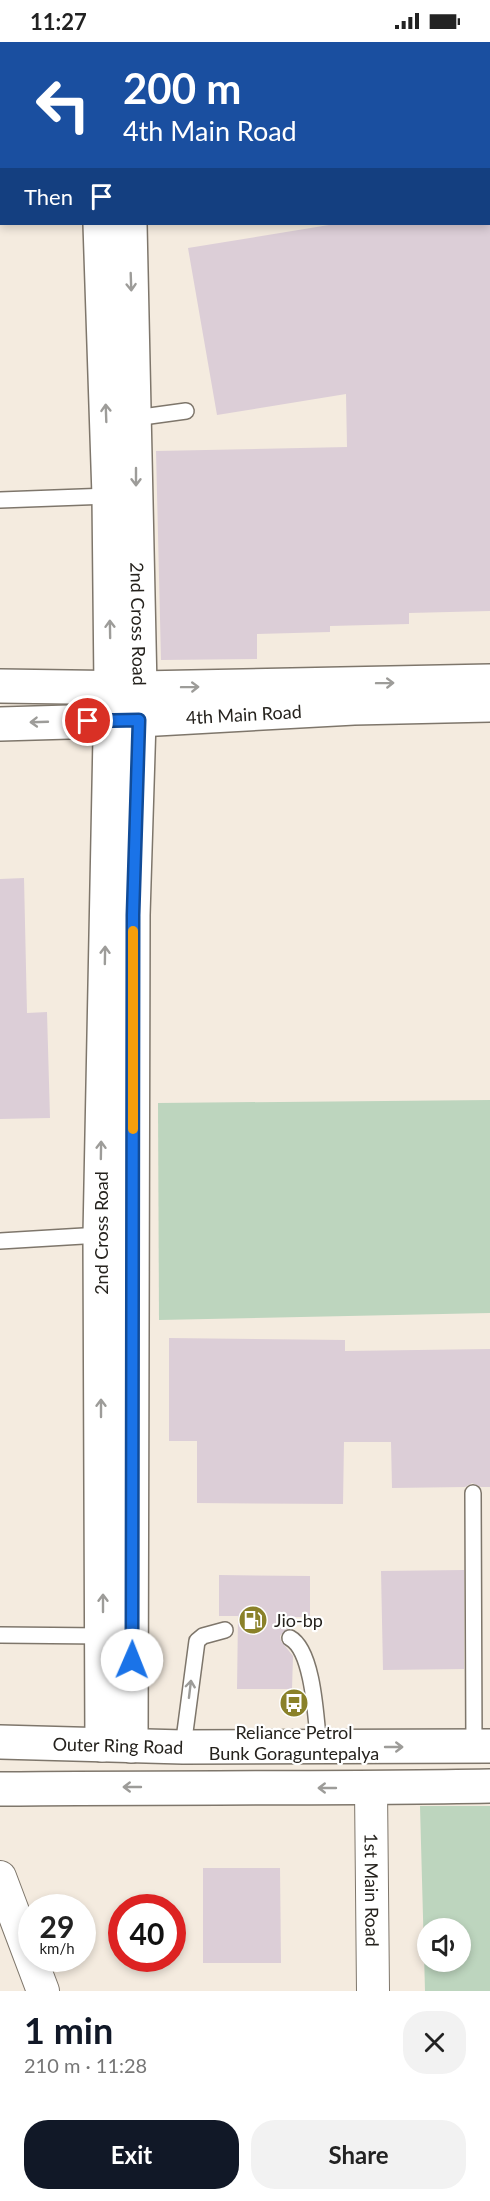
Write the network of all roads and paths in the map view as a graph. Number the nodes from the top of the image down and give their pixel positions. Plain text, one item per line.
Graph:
1 (100, 225) edge
2 (130, 225) edge
3 (186, 411) dead end
4 (135, 418) junction
5 (109, 496) junction
6 (0, 500) edge
7 (490, 681) edge
8 (0, 686) edge
9 (125, 704) junction
10 (490, 705) edge
11 (0, 724) edge
12 (99, 1235) junction
13 (0, 1241) edge
14 (473, 1493) dead end
15 (225, 1630) dead end
16 (0, 1635) edge
17 (103, 1636) junction
18 (291, 1638) dead end
19 (0, 1742) edge
20 (117, 1746) junction
21 (482, 1746) edge
22 (183, 1747) junction
23 (319, 1748) junction
24 (490, 1786) edge
25 (371, 1788) junction
26 (0, 1789) edge
27 (0, 1877) edge
28 (43, 1991) edge
29 (373, 1991) edge

5 -> 1 main road
2 -> 4 main road, 2nd Cross Road
3 - 4 lane
4 -> 9 main road, 2nd Cross Road
5 - 6 lane
9 -> 5 main road
9 -> 7 main road
8 - 9 main road, 4th Main Road
9 - 10 main road, 4th Main Road
9 -> 11 main road, 4th Main Road
12 -> 9 main road, 2nd Cross Road
9 - 20 main road, 2nd Cross Road
12 - 13 lane
17 -> 12 main road, 2nd Cross Road
14 - 21 lane
22 -> 15 lane
16 - 17 lane
17 - 20 main road, 2nd Cross Road
18 - 23 lane
19 - 20 main road, Outer Ring Road
20 - 22 main road, Outer Ring Road
23 -> 21 main road, Outer Ring Road
22 - 23 main road, Outer Ring Road
24 - 25 main road
25 -> 26 main road
25 - 29 street, 1st Main Road
27 - 28 street

